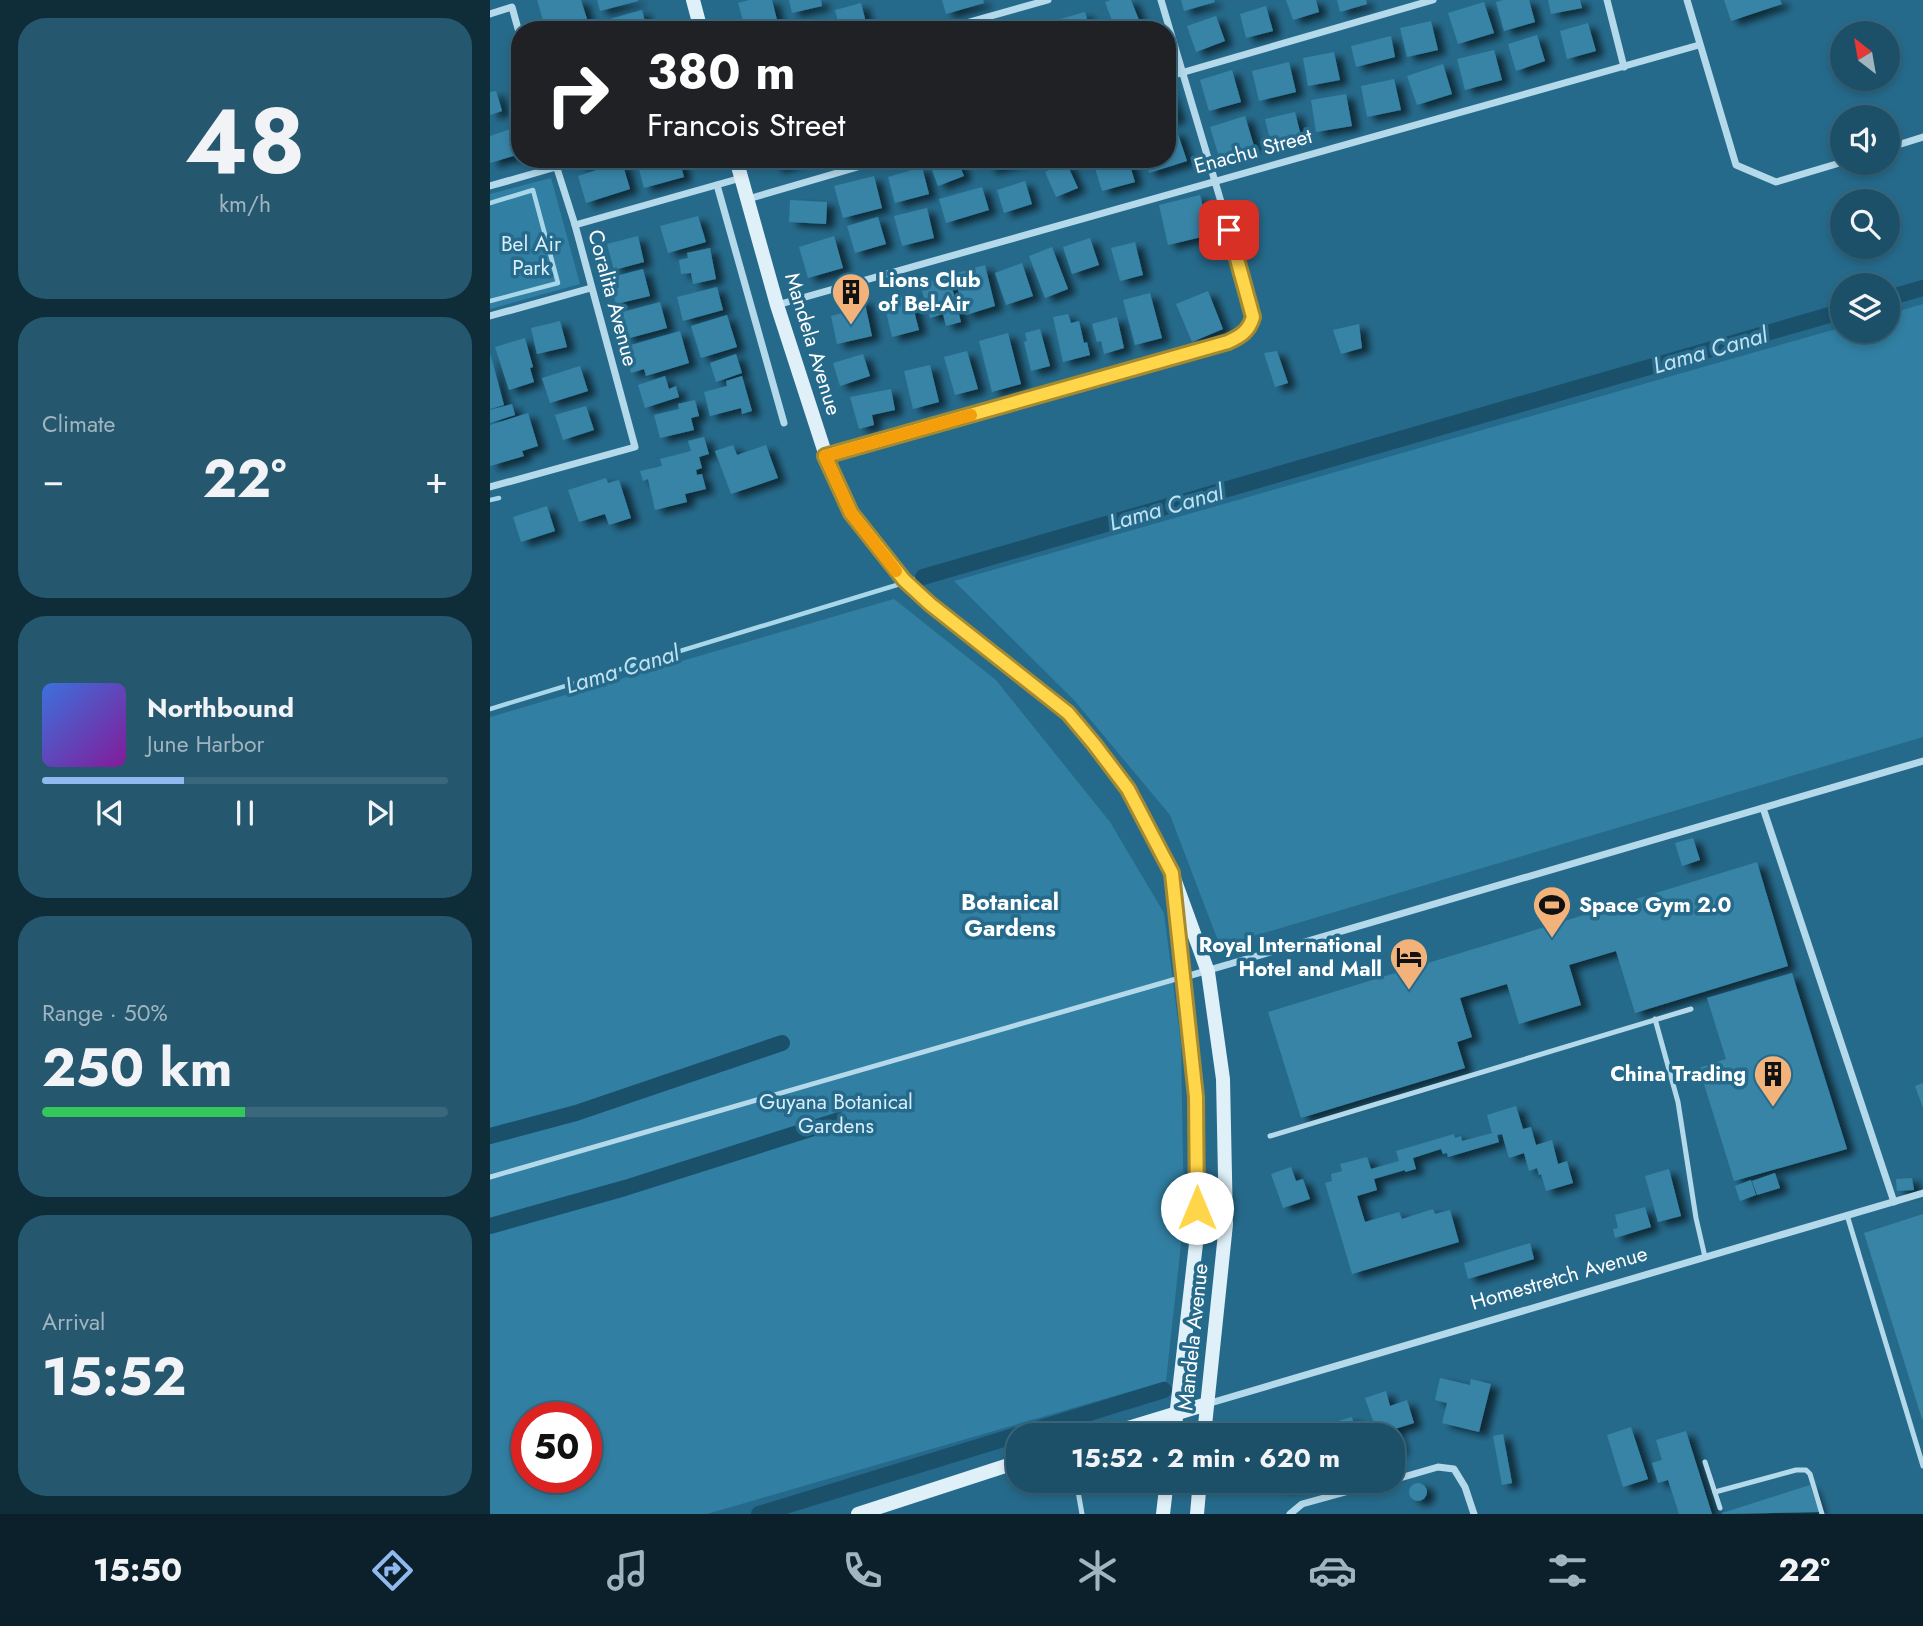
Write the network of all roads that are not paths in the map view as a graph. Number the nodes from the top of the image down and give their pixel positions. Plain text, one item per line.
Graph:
1 (693, 0) edge
2 (1048, 0) edge
3 (1161, 0) edge
4 (1433, 0) edge
5 (1607, 0) edge
6 (1687, 0) edge
7 (490, 14) edge
8 (516, 21) edge
9 (699, 21) edge
10 (973, 21) edge
11 (1167, 21) edge
12 (1699, 45) junction
13 (1176, 55) edge
14 (1624, 67) junction
15 (1181, 73) junction
16 (1176, 74) edge
17 (1923, 137) edge
18 (1900, 144) edge
19 (1830, 166) edge
20 (541, 168) edge
21 (557, 168) edge
22 (738, 168) edge
23 (854, 168) edge
24 (741, 178) junction
25 (1214, 180) junction
26 (717, 185) junction
27 (490, 186) edge
28 (748, 199) junction
29 (575, 225) junction
30 (590, 288) junction
31 (777, 305) junction
32 (490, 316) edge
33 (784, 423) dead end
34 (825, 456) junction
35 (490, 487) edge
36 (1923, 761) edge
37 (1763, 808) junction
38 (1172, 873) junction
39 (1208, 972) junction
40 (1185, 977) junction
41 (1691, 1009) dead end
42 (1655, 1019) junction
43 (1270, 1136) dead end
44 (490, 1177) edge
45 (1923, 1193) edge
46 (1894, 1202) junction
47 (1847, 1216) junction
48 (1705, 1257) junction
49 (1208, 1404) junction
50 (1177, 1413) junction
51 (1144, 1423) edge
52 (1176, 1423) edge
53 (1206, 1423) edge
54 (1705, 1462) dead end
55 (1006, 1466) edge
56 (1923, 1466) edge
57 (1405, 1476) edge
58 (1715, 1492) junction
59 (1078, 1493) edge
60 (1165, 1493) edge
61 (1199, 1493) edge
62 (1343, 1493) edge
63 (1720, 1508) dead end
64 (858, 1514) edge
65 (1080, 1514) edge
66 (1163, 1514) edge
67 (1197, 1514) edge
68 (1290, 1514) edge
69 (1474, 1514) edge
70 (1822, 1514) edge

1 - 9 main road
2 - 10 street
3 - 11 street
4 - 15 street
5 - 14 street
6 - 12 street
7 - 8 street
12 - 14 street, Enachu Street
12 - 19 street
13 - 15 street
14 - 25 street, Enachu Street
15 - 16 street
15 - 25 street
17 - 18 street
20 - 27 street
21 - 29 street, Coralita Avenue
22 - 24 main road, Mandela Avenue
23 - 28 street
24 - 26 street
24 - 28 main road, Mandela Avenue
25 - 31 street, Enachu Street
25 - 34 street
26 - 29 street
26 - 33 street
28 - 31 main road, Mandela Avenue
29 - 30 street, Coralita Avenue
30 - 32 street
30 - 35 street, Coralita Avenue
31 - 34 main road, Mandela Avenue
34 - 38 main road, Mandela Avenue
36 - 37 street
37 - 39 street
37 - 46 street
38 - 39 main road, Mandela Avenue
38 - 40 main road, Mandela Avenue
39 - 40 street
39 - 49 main road, Mandela Avenue
40 - 44 lane
40 - 50 main road, Mandela Avenue
41 - 42 lane
42 - 43 lane
42 - 48 lane
45 - 46 street, Homestretch Avenue
46 - 47 street, Homestretch Avenue
47 - 48 street, Homestretch Avenue
47 - 56 lane
48 - 49 street, Homestretch Avenue
49 - 50 main road
49 - 53 main road, Mandela Avenue
50 - 51 main road
50 - 52 main road, Mandela Avenue
54 - 58 lane
55 - 64 main road
57 - 69 street
58 - 63 lane
58 - 70 lane
59 - 65 lane
60 - 66 main road
61 - 67 main road
62 - 68 street

